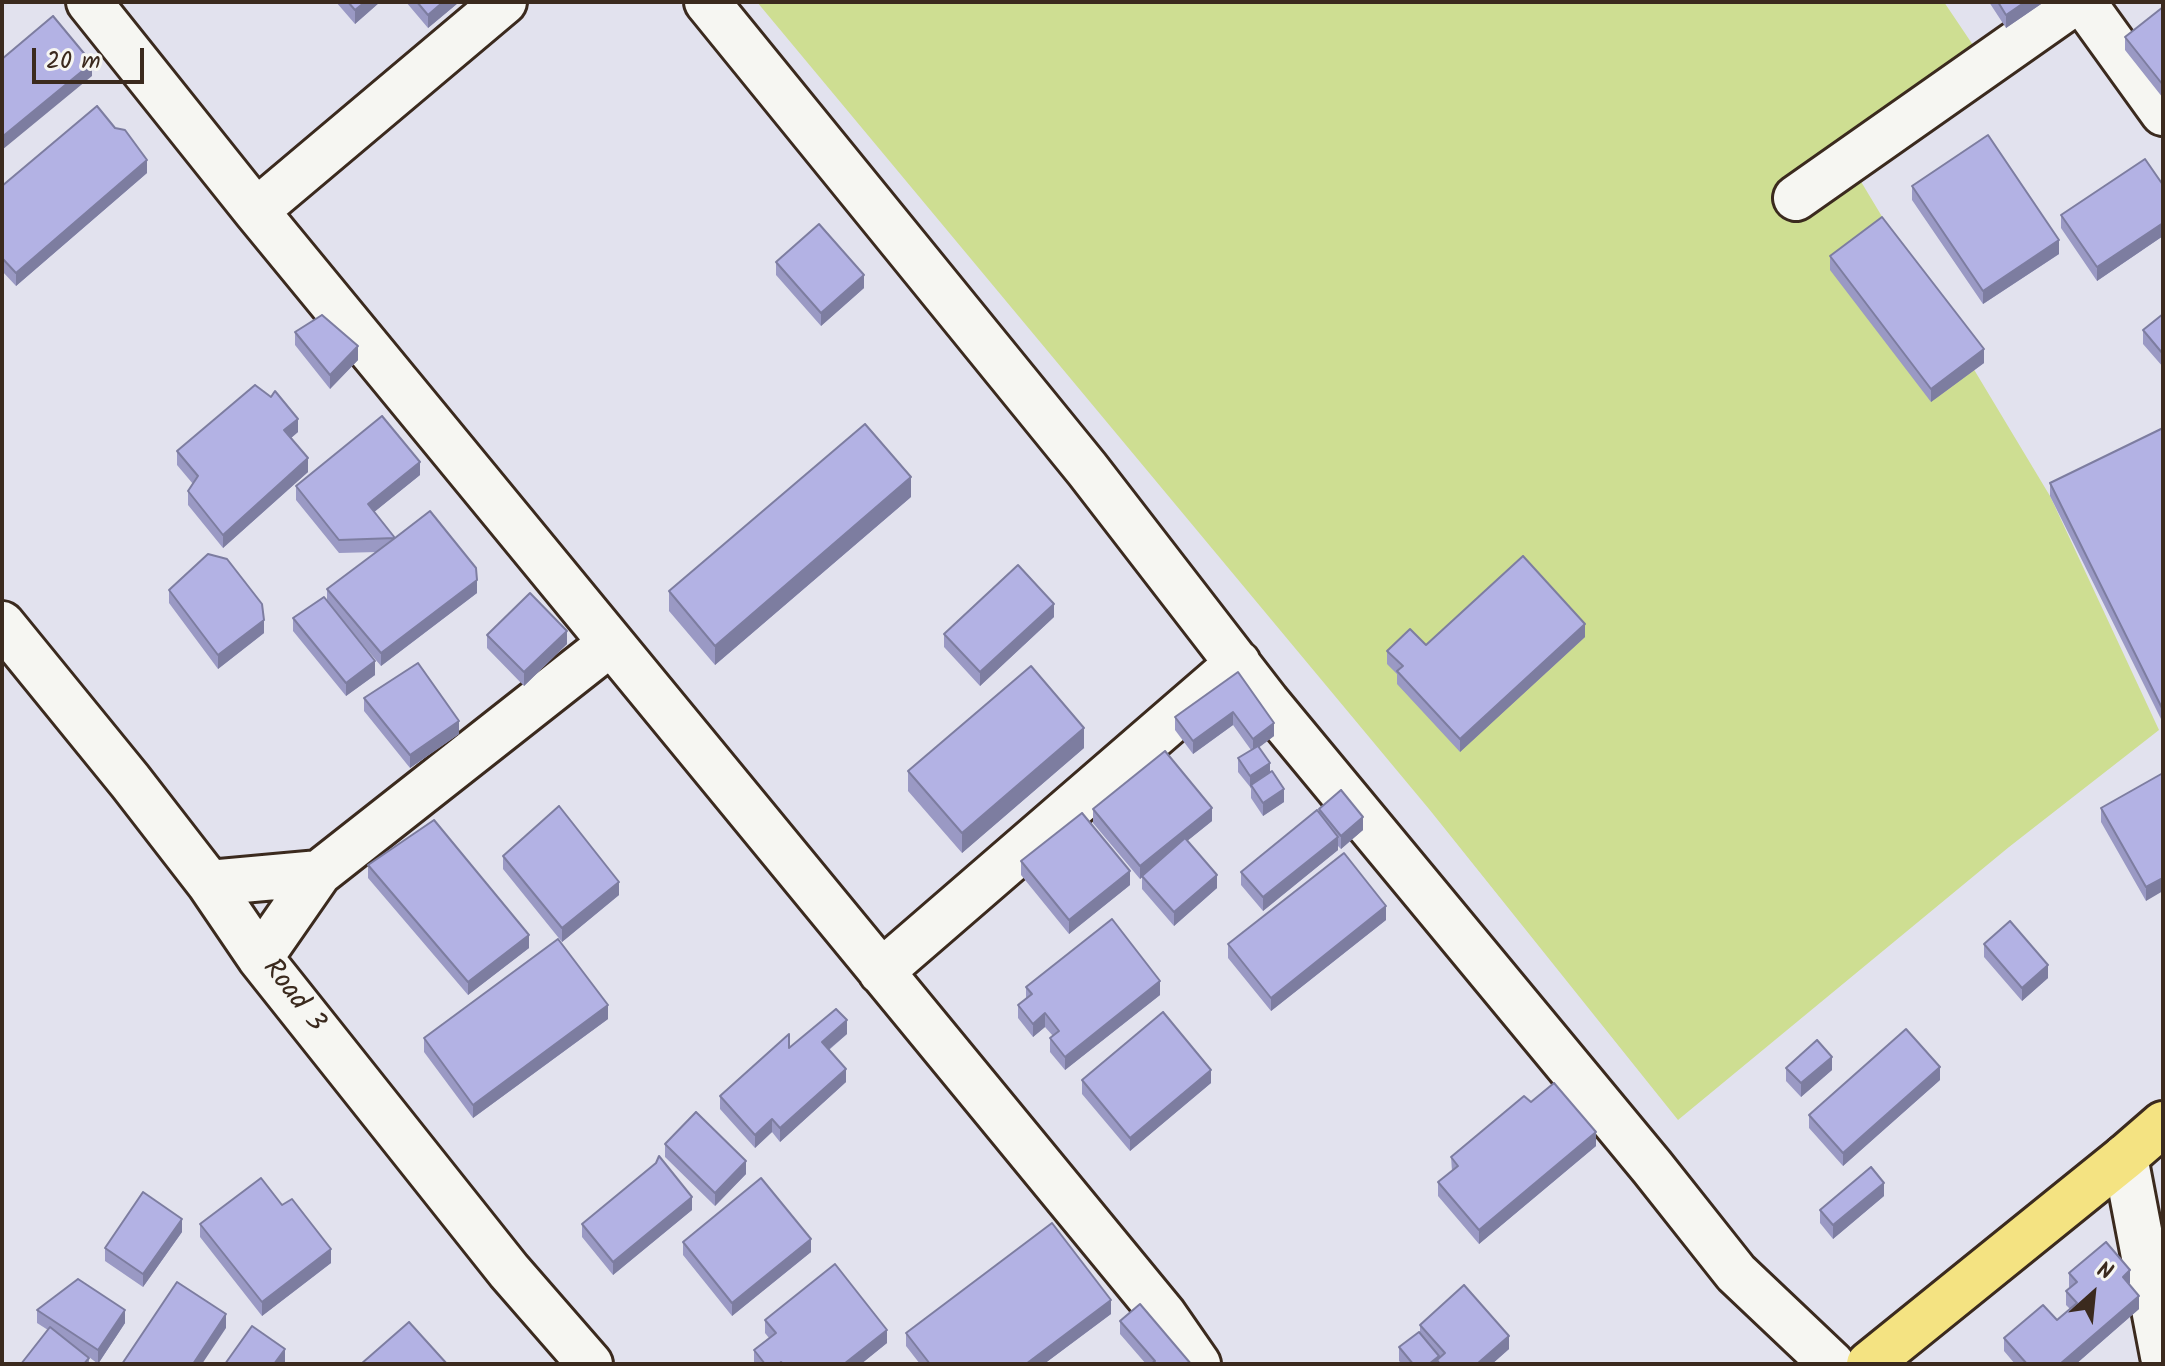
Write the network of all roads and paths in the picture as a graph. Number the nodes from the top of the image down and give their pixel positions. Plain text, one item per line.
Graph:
1 (89, 2) edge
2 (504, 2) edge
3 (707, 2) edge
4 (2075, 2) edge
5 (2083, 2) edge
6 (2163, 113) edge
7 (1796, 198) dead end
8 (256, 211) junction
9 (2, 624) edge
10 (611, 643) junction
11 (1238, 663) junction
12 (319, 873) junction
13 (209, 883) junction
14 (260, 958) junction
15 (881, 972) junction
16 (2163, 1124) edge
17 (2125, 1157) junction
18 (2163, 1356) edge
19 (590, 1364) edge
20 (1198, 1364) edge
21 (1832, 1364) edge
22 (1869, 1364) edge

1 - 8 street
2 - 8 street
3 - 11 street
4 - 7 street
5 - 6 street
8 - 10 street
9 - 13 street, Road 3
10 - 12 street
10 - 15 street
11 - 15 street
11 - 21 street
12 - 13 street
12 - 14 street
13 - 14 street, Road 3
14 - 19 street, Road 3
15 - 20 street
16 - 17 main road
17 - 18 street
17 - 22 main road

